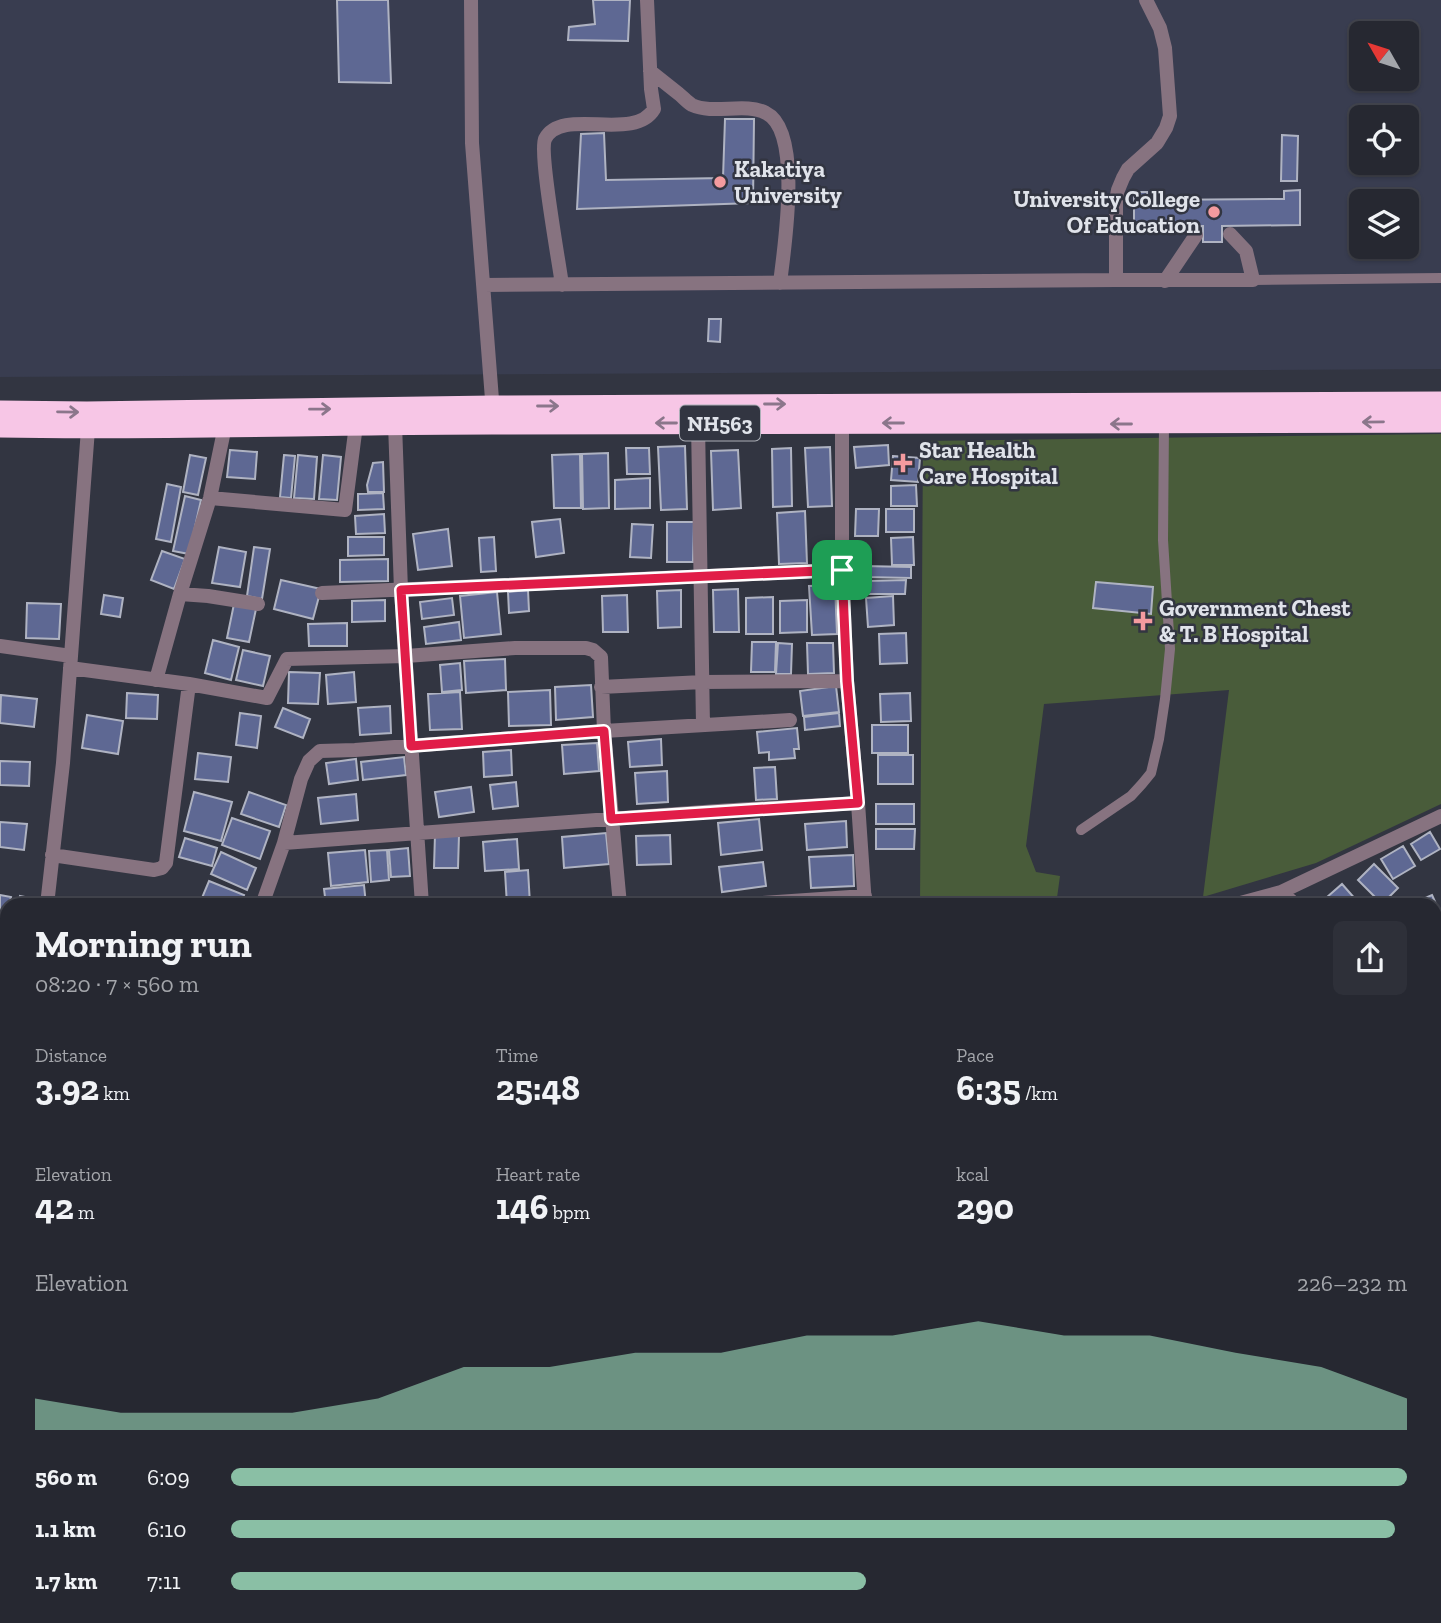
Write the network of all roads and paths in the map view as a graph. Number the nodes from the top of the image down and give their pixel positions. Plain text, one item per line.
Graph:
1 (471, 0) edge
2 (647, 0) edge
3 (1146, 0) edge
4 (650, 71) junction
5 (1230, 234) dead end
6 (1196, 235) dead end
7 (1441, 278) edge
8 (1116, 280) junction
9 (1253, 280) junction
10 (1165, 281) junction
11 (780, 283) junction
12 (483, 285) junction
13 (562, 285) junction
14 (1441, 402) edge
15 (0, 411) edge
16 (493, 415) junction
17 (842, 422) junction
18 (1441, 422) edge
19 (698, 423) junction
20 (396, 424) junction
21 (1164, 424) junction
22 (356, 425) junction
23 (225, 426) junction
24 (0, 427) edge
25 (88, 429) junction
26 (210, 498) junction
27 (842, 570) junction
28 (701, 577) junction
29 (401, 590) junction
30 (322, 593) dead end
31 (180, 594) junction
32 (258, 604) dead end
33 (0, 646) edge
34 (406, 656) junction
35 (70, 662) junction
36 (156, 680) junction
37 (847, 681) junction
38 (703, 682) junction
39 (189, 684) junction
40 (601, 687) junction
41 (790, 720) dead end
42 (703, 725) junction
43 (604, 731) junction
44 (411, 746) junction
45 (858, 803) junction
46 (1441, 816) edge
47 (611, 819) junction
48 (1081, 830) dead end
49 (417, 833) junction
50 (284, 843) junction
51 (52, 855) junction
52 (1280, 892) junction
53 (48, 898) edge
54 (264, 898) edge
55 (422, 898) edge
56 (619, 898) edge
57 (865, 898) edge
58 (1258, 898) edge
59 (1287, 898) edge

1 - 12 street
2 - 4 street
3 - 8 street
4 - 11 street
4 - 13 street
5 - 9 street
6 - 10 street
7 - 9 lane
8 - 10 street
8 - 11 street
9 - 10 street
11 - 13 street
12 - 13 street
12 - 16 street
16 -> 14 highway, NH563
15 -> 16 highway, NH563
19 -> 16 highway, NH563
16 - 20 highway, NH563
17 - 19 highway, NH563
21 -> 17 highway, NH563
17 - 27 street
18 -> 21 highway, NH563
19 - 28 street
20 - 22 highway, NH563
20 - 29 street
21 - 48 lane
22 - 23 highway, NH563
22 - 26 street
23 - 25 highway, NH563
23 - 26 street
24 - 25 highway, NH563
25 - 35 street
26 - 31 street
27 - 28 street
27 - 37 street
28 - 29 street
28 - 38 street
29 - 30 street
29 - 34 street
31 - 32 street
31 - 36 street
33 - 35 street
34 - 39 street
34 - 40 street
34 - 44 street
35 - 36 street
35 - 51 street
36 - 39 street
37 - 38 street
37 - 45 street
38 - 40 street
38 - 42 street
39 - 51 street
40 - 43 street
41 - 42 street
42 - 43 street
43 - 44 street
43 - 47 street
44 - 49 street
44 - 50 street
45 - 47 street
45 - 57 street
46 - 52 street
47 - 49 street
47 - 56 street
49 - 50 street
49 - 55 street
50 - 54 street
51 - 53 street
52 - 58 street
52 - 59 street

